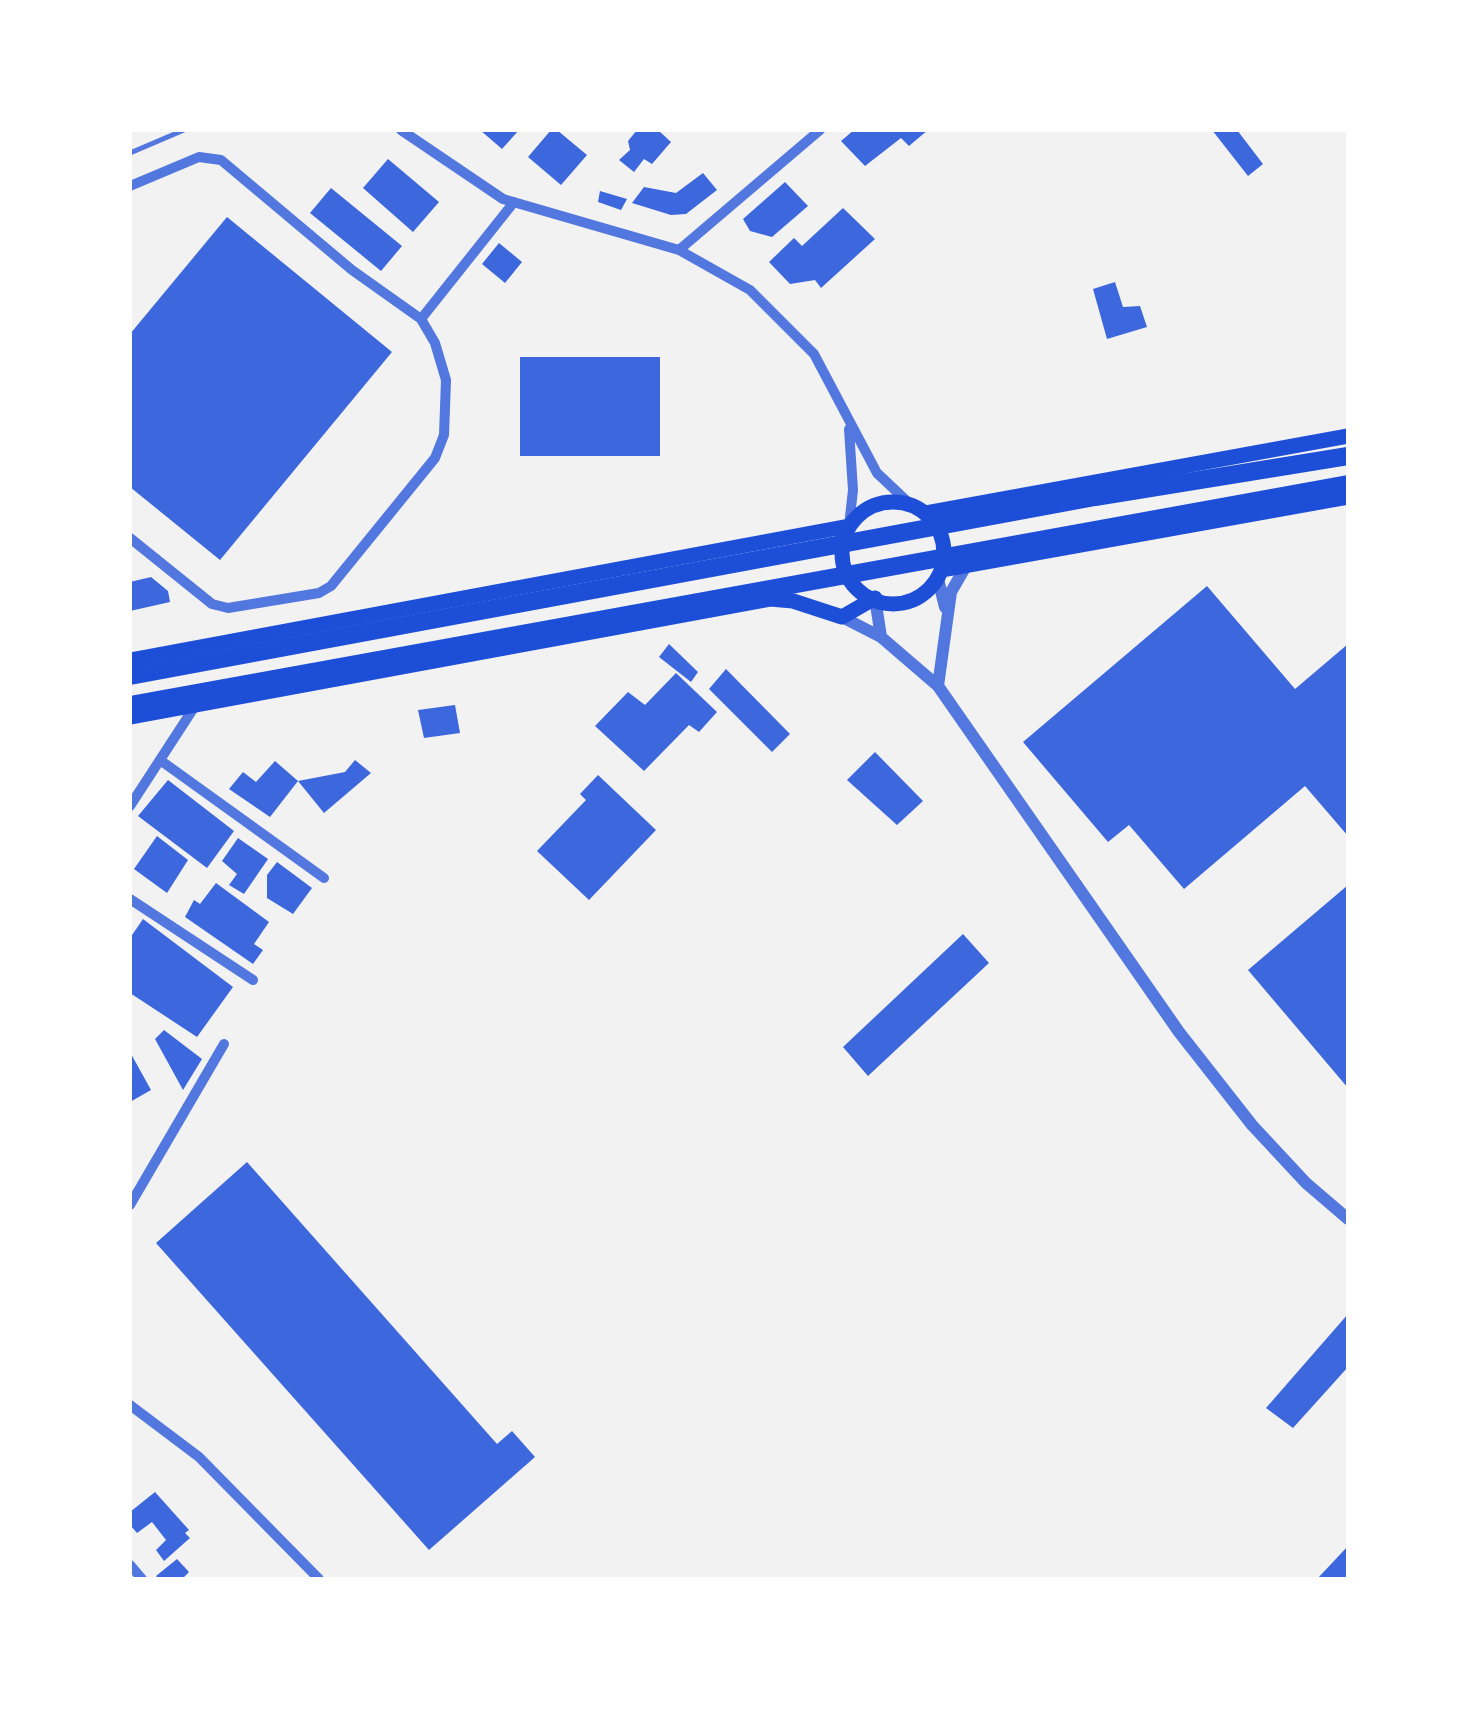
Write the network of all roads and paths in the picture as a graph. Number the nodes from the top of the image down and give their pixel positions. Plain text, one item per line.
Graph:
1 (184, 130) edge
2 (401, 130) edge
3 (820, 130) edge
4 (130, 153) edge
5 (130, 186) edge
6 (514, 202) junction
7 (680, 250) junction
8 (421, 319) junction
9 (848, 422) junction
10 (1348, 436) edge
11 (1348, 456) edge
12 (1348, 484) edge
13 (1348, 497) edge
14 (911, 504) junction
15 (926, 513) junction
16 (849, 526) junction
17 (130, 538) edge
18 (966, 566) junction
19 (940, 574) junction
20 (876, 598) junction
21 (947, 615) junction
22 (842, 618) junction
23 (881, 637) junction
24 (130, 660) edge
25 (130, 676) edge
26 (938, 686) junction
27 (130, 705) edge
28 (195, 706) junction
29 (130, 718) edge
30 (160, 760) junction
31 (130, 806) edge
32 (324, 878) dead end
33 (130, 899) edge
34 (252, 980) dead end
35 (224, 1044) dead end
36 (130, 1205) edge
37 (1348, 1219) edge
38 (130, 1405) edge
39 (130, 1565) edge
40 (142, 1579) edge
41 (319, 1579) edge

1 - 4 lane
2 - 6 street
3 - 7 street
5 - 8 street
6 - 7 street
6 - 8 street
7 - 9 street
8 - 17 street
9 - 14 street
9 - 16 street
10 - 15 main road
11 - 25 highway
12 - 27 highway
13 - 18 main road
14 - 15 main road
14 - 16 main road
15 - 19 main road
16 - 20 main road
16 - 24 main road
18 - 19 main road
18 - 21 street
19 - 20 main road
19 - 21 street
20 - 22 main road
20 - 23 street
21 - 26 street
22 - 23 street
22 - 28 main road
23 - 26 street
26 - 37 street
28 - 29 main road
28 - 30 street
30 - 31 street
30 - 32 street
33 - 34 street
35 - 36 street
38 - 41 street
39 - 40 street

